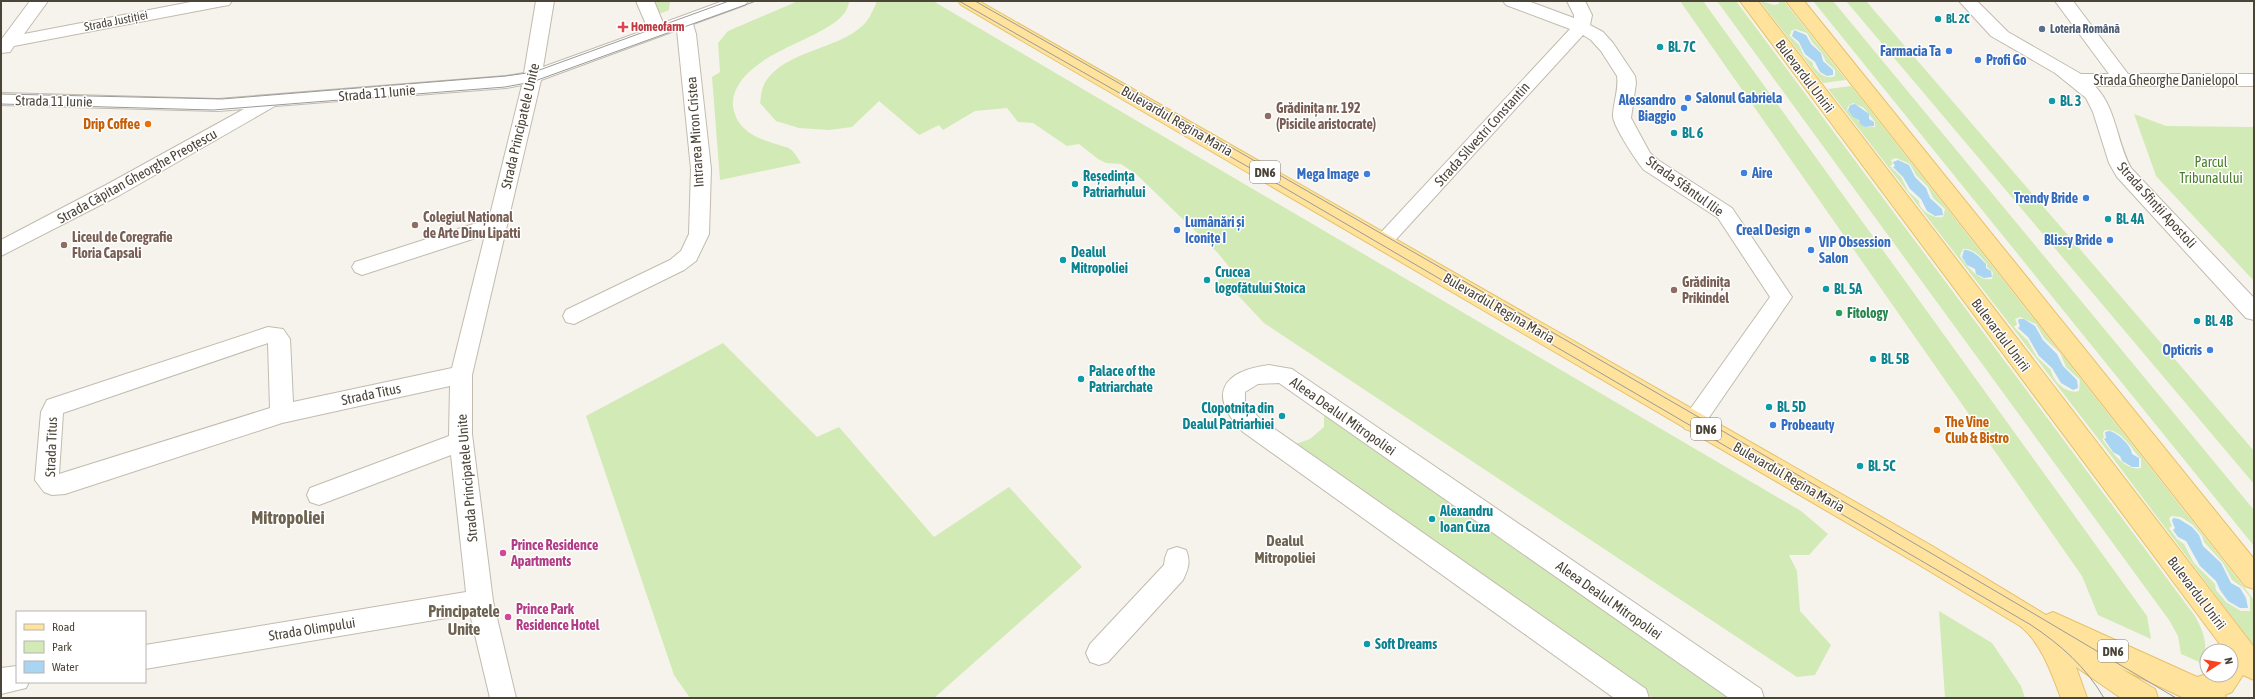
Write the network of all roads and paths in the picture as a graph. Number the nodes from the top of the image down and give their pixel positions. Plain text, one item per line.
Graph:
1 (39, 1) edge
2 (223, 1) edge
3 (545, 1) edge
4 (645, 1) edge
5 (739, 1) edge
6 (967, 1) edge
7 (1512, 1) edge
8 (1576, 1) edge
9 (1749, 1) edge
10 (1795, 1) edge
11 (1968, 1) edge
12 (2064, 1) edge
13 (683, 22) junction
14 (1581, 27) junction
15 (657, 30) junction
16 (5, 47) edge
17 (533, 77) junction
18 (2078, 80) junction
19 (2123, 80) junction
20 (2254, 80) edge
21 (1, 99) edge
22 (272, 102) junction
23 (497, 224) junction
24 (1383, 241) junction
25 (1, 248) edge
26 (362, 268) dead end
27 (2254, 312) edge
28 (574, 316) dead end
29 (460, 375) junction
30 (282, 414) junction
31 (1693, 422) junction
32 (461, 441) junction
33 (319, 495) dead end
34 (1177, 558) dead end
35 (2254, 578) edge
36 (480, 602) junction
37 (2029, 618) junction
38 (2234, 642) joint
39 (1099, 653) dead end
40 (146, 657) edge
41 (2254, 668) edge
42 (16, 679) edge
43 (1, 681) edge
44 (2222, 683) edge
45 (2205, 694) edge
46 (503, 698) edge
47 (1636, 698) edge
48 (1751, 698) edge
49 (2074, 698) edge
50 (2145, 698) edge

1 - 16 street
2 - 16 street, Strada Justiției
3 - 17 street, Strada Principatele Unite
4 - 15 street
5 - 13 street, Strada 11 Iunie
6 - 24 main road, Bulevardul Regina Maria / DN6
7 - 14 street
8 - 14 street
9 - 38 main road, Bulevardul Unirii
10 - 35 main road
11 - 18 street, Strada Sfinții Apostoli
12 - 19 street
13 - 15 street, Strada 11 Iunie
13 - 28 street, Intrarea Miron Cristea
14 - 24 street, Strada Silvestri Constantin
14 - 31 street, Strada Sfântul Ilie
15 - 17 street, Strada 11 Iunie
17 - 22 street, Strada 11 Iunie
17 - 23 street, Strada Principatele Unite
18 - 19 street, Strada Gheorghe Danielopol
18 - 27 street, Strada Sfinții Apostoli
19 - 20 street, Strada Gheorghe Danielopol
21 - 22 street, Strada 11 Iunie
22 - 25 street, Strada Căpitan Gheorghe Preoțescu
23 - 26 street
23 - 29 street, Strada Principatele Unite
24 - 31 main road, Bulevardul Regina Maria / DN6
29 - 30 street, Strada Titus
29 - 32 street, Strada Principatele Unite
30 - 30 street, Strada Titus
31 - 37 main road, Bulevardul Regina Maria / DN6
32 - 33 street
32 - 36 street, Strada Principatele Unite
34 - 39 street
36 - 40 street, Strada Olimpului
36 - 46 street, Strada Principatele Unite
37 - 45 main road, DN6
37 - 49 main road
37 - 50 main road
38 - 41 main road, Bulevardul Unirii
42 - 43 street
44 - 45 main road, DN6
47 - 48 street, Aleea Dealul Mitropoliei

